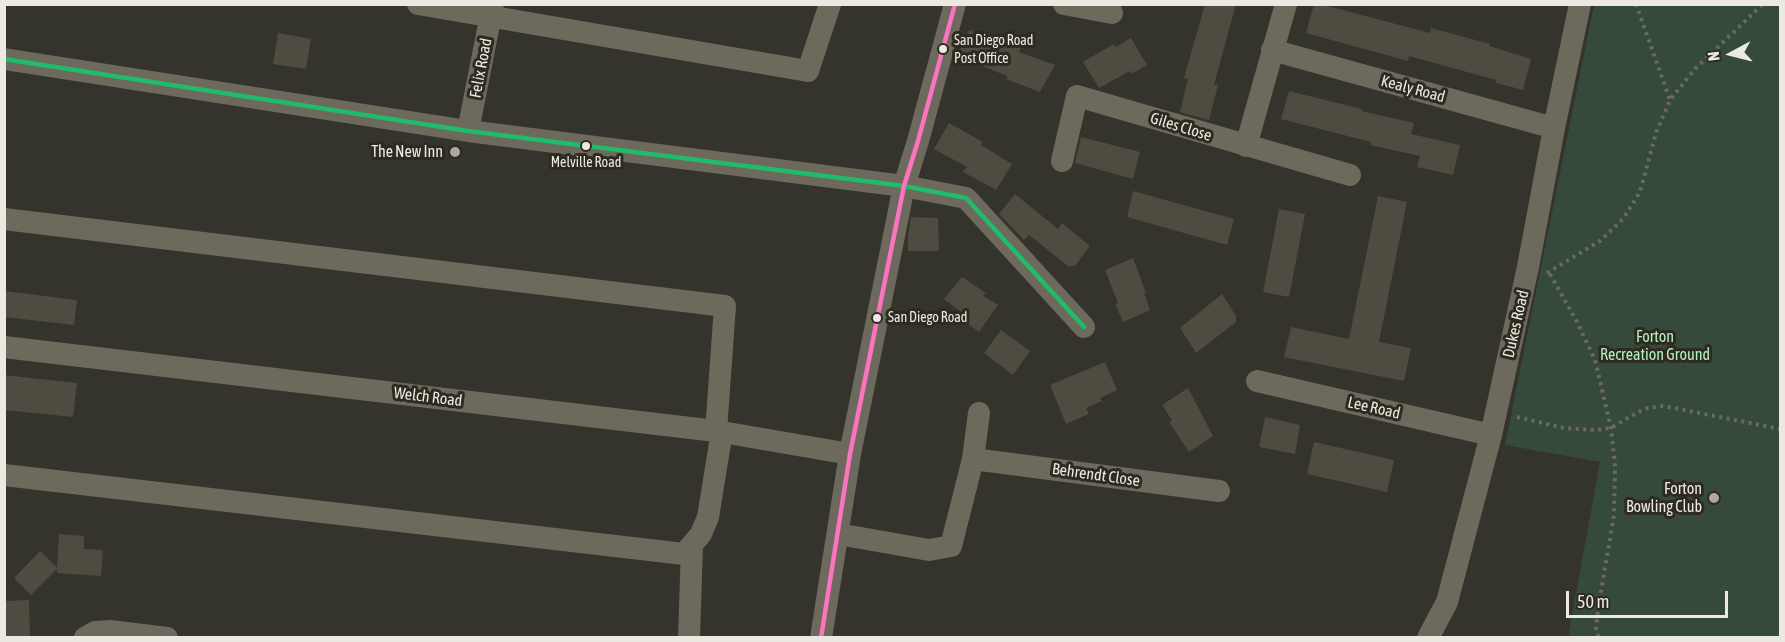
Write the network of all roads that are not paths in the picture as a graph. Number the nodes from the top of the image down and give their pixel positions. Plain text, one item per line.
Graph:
1 (418, 4) edge
2 (830, 4) edge
3 (955, 4) edge
4 (1064, 4) edge
5 (1286, 4) edge
6 (1580, 4) edge
7 (492, 11) edge
8 (1112, 13) dead end
9 (1272, 50) junction
10 (4, 59) edge
11 (1554, 128) junction
12 (468, 131) junction
13 (1246, 146) junction
14 (1062, 161) dead end
15 (1350, 174) dead end
16 (904, 186) junction
17 (4, 219) edge
18 (1084, 327) dead end
19 (4, 347) edge
20 (1257, 381) dead end
21 (979, 413) dead end
22 (719, 431) junction
23 (1491, 435) junction
24 (850, 453) junction
25 (974, 459) junction
26 (4, 475) edge
27 (1219, 491) dead end
28 (838, 534) junction
29 (692, 546) junction
30 (85, 638) edge
31 (167, 638) edge
32 (689, 638) edge
33 (821, 638) edge
34 (1428, 638) edge

1 - 7 street
2 - 7 street
3 - 16 street
4 - 8 street
5 - 9 street
6 - 11 street, Dukes Road
7 - 12 street, Felix Road
9 - 11 street, Kealy Road
9 - 13 street
10 - 12 street
11 - 23 street, Dukes Road
12 - 16 street
13 - 14 street, Giles Close
13 - 15 street, Giles Close
16 - 18 street
16 - 24 street
17 - 22 street
19 - 22 street, Welch Road
20 - 23 street, Lee Road
21 - 25 street
22 - 24 street, Welch Road
22 - 29 street
23 - 34 street, Dukes Road
24 - 28 street
25 - 27 street, Behrendt Close
25 - 28 street
26 - 29 street
28 - 33 street
29 - 32 street
30 - 31 street

